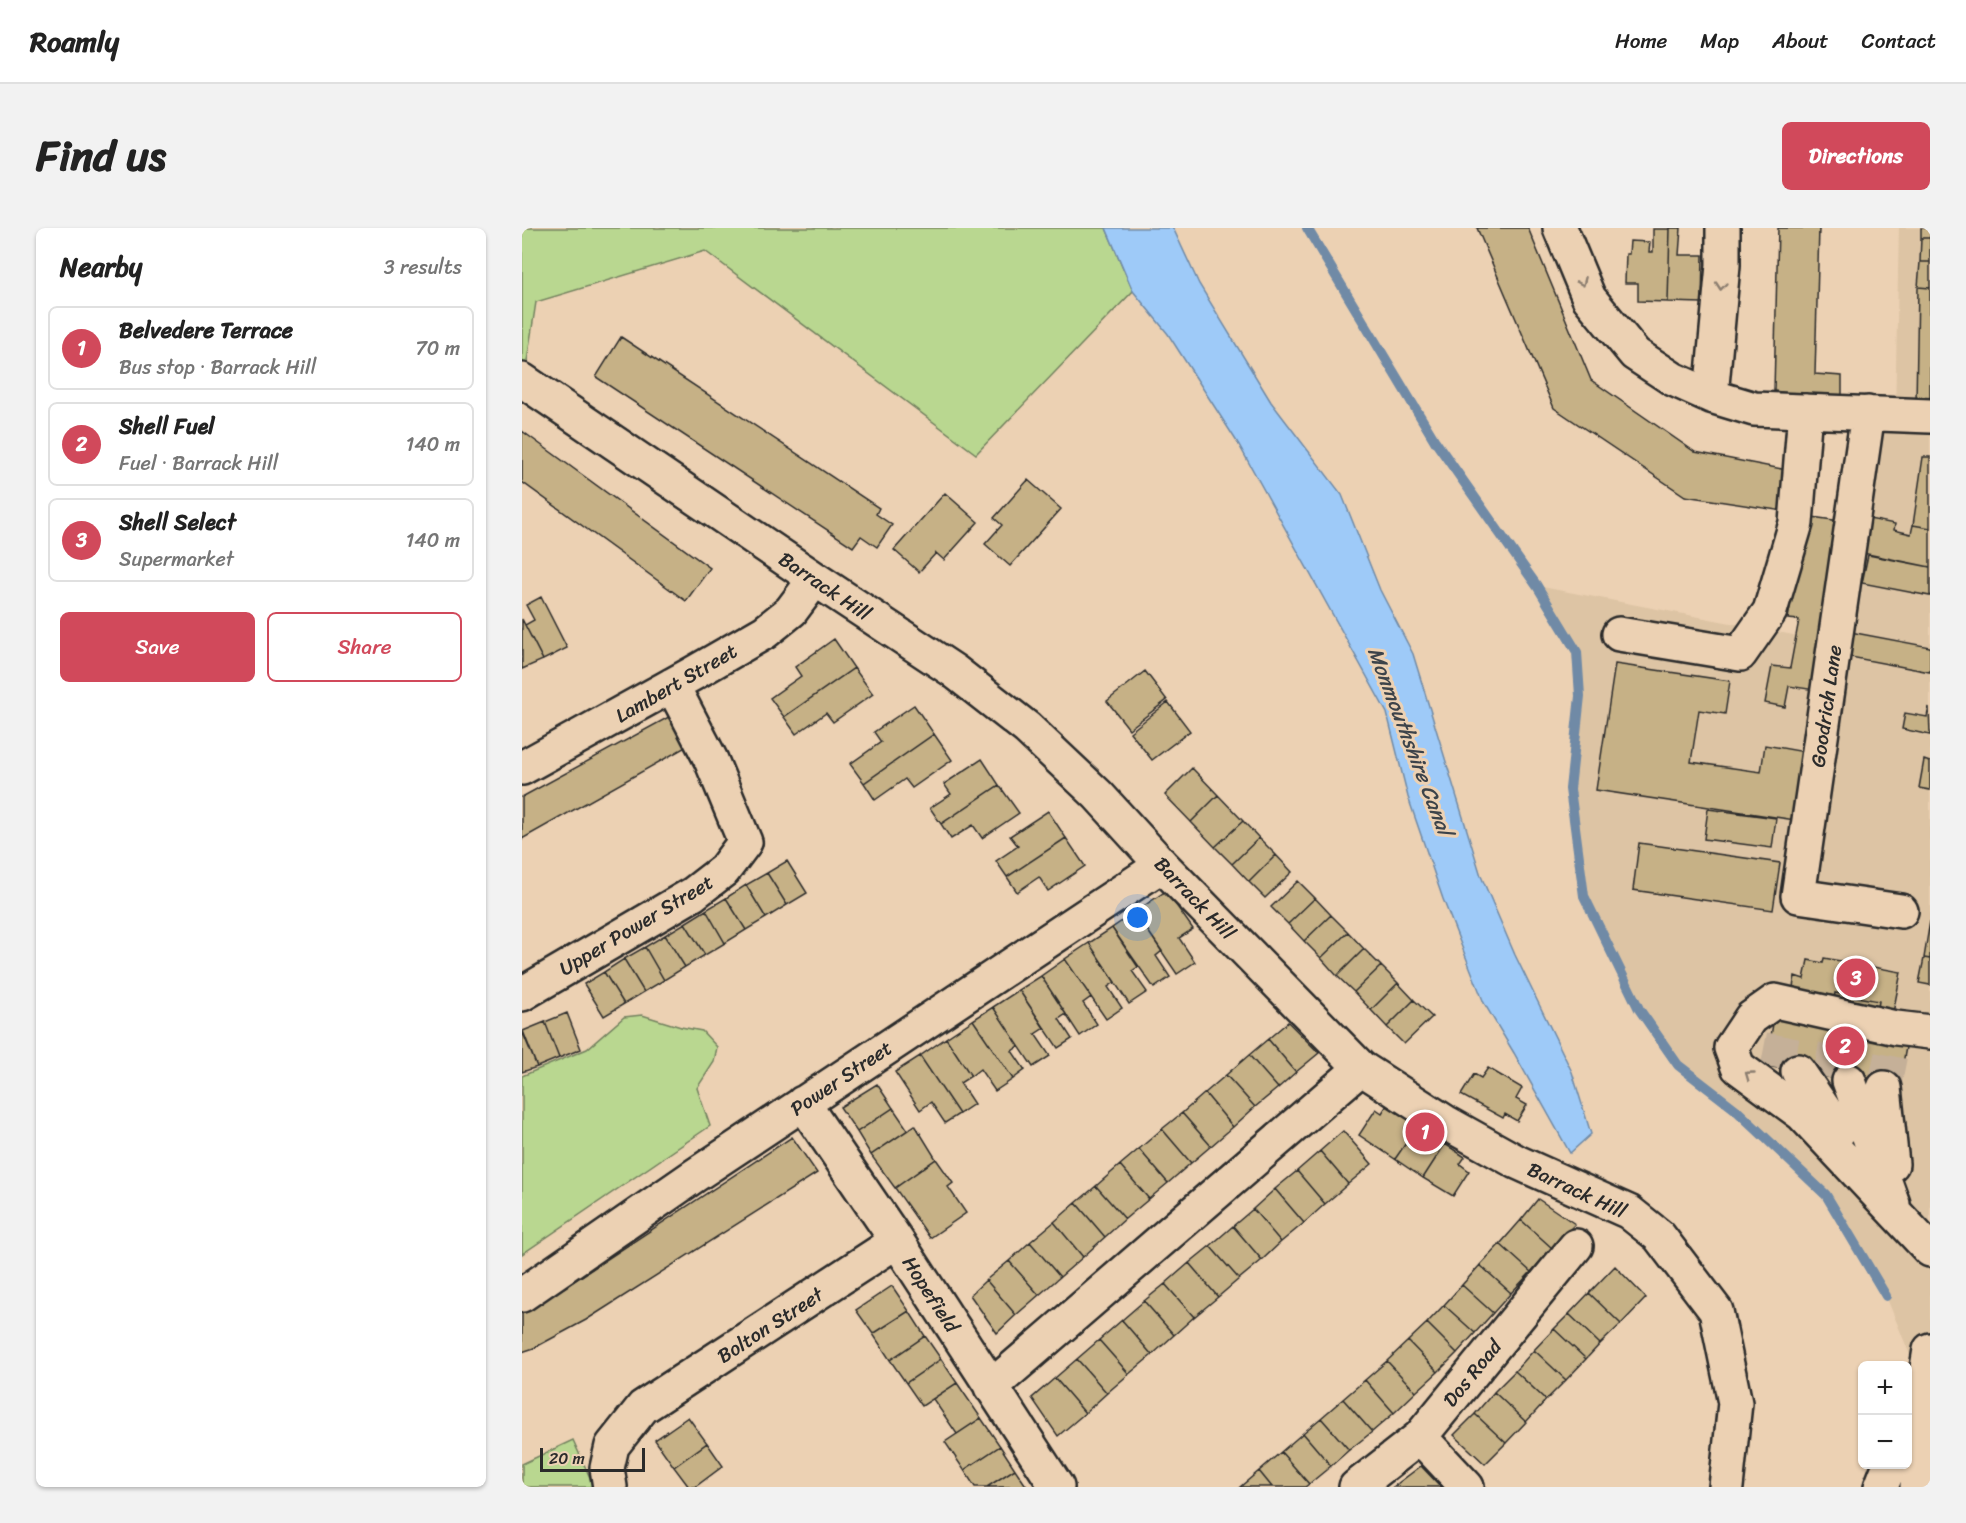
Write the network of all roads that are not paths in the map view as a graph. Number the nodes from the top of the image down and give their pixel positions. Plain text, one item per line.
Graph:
1 (1560, 228) edge
2 (1724, 228) edge
3 (522, 380) edge
4 (1711, 396) junction
5 (1805, 411) junction
6 (1868, 413) junction
7 (1930, 416) edge
8 (815, 579) junction
9 (1619, 634) dead end
10 (672, 685) junction
11 (522, 768) edge
12 (1162, 865) junction
13 (1900, 911) dead end
14 (522, 994) edge
15 (1930, 1032) edge
16 (1361, 1068) junction
17 (803, 1103) junction
18 (1897, 1217) junction
19 (897, 1241) junction
20 (1576, 1246) dead end
21 (1930, 1250) edge
22 (522, 1295) edge
23 (1930, 1350) edge
24 (992, 1388) junction
25 (1922, 1398) junction
26 (1912, 1419) edge
27 (1420, 1437) junction
28 (1888, 1469) edge
29 (610, 1487) edge
30 (1057, 1487) edge
31 (1356, 1487) edge
32 (1467, 1487) edge
33 (1726, 1487) edge
34 (1881, 1487) edge
35 (1917, 1487) edge

1 -> 4 street
2 -> 4 street
3 - 8 street, Barrack Hill
4 - 5 street
5 - 6 street
5 - 9 street
6 - 7 street
6 - 13 street, Goodrich Lane
8 - 10 street, Lambert Street
8 - 12 street, Barrack Hill
10 - 11 street, Lambert Street
10 - 14 street, Upper Power Street
12 - 16 street, Barrack Hill
12 - 17 street, Power Street
18 -> 15 street
16 - 24 street
16 - 33 street, Barrack Hill
17 - 19 street, Hopefield
17 - 22 street, Power Street
18 - 18 street
18 - 21 street
19 - 24 street, Hopefield
19 - 29 street, Bolton Street
20 - 27 street, Dos Road
23 - 25 street
24 - 30 street, Hopefield
25 - 26 street
25 - 35 street
27 - 31 street, Dos Road
27 - 32 street
28 - 34 street

